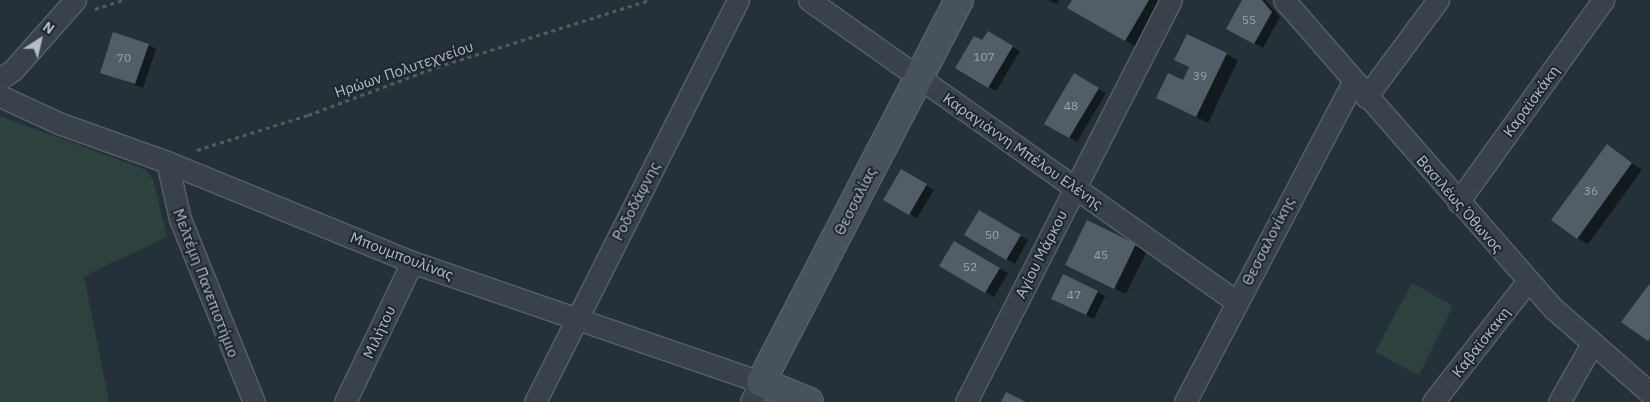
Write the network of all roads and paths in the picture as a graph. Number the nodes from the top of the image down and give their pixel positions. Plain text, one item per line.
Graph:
1 (75, 0) edge
2 (649, 0) edge
3 (738, 0) edge
4 (809, 0) edge
5 (959, 0) edge
6 (1171, 0) edge
7 (1284, 0) edge
8 (1438, 0) edge
9 (1604, 0) edge
10 (919, 78) junction
11 (0, 79) edge
12 (1360, 89) junction
13 (0, 96) edge
14 (167, 162) junction
15 (1075, 188) junction
16 (1458, 202) junction
17 (412, 262) junction
18 (1528, 281) junction
19 (1237, 302) junction
20 (576, 318) junction
21 (1592, 344) junction
22 (756, 392) edge
23 (1650, 393) edge
24 (254, 402) edge
25 (345, 402) edge
26 (535, 402) edge
27 (810, 402) edge
28 (966, 402) edge
29 (1185, 402) edge
30 (1433, 402) edge
31 (1559, 402) edge

1 - 11 street
2 - 14 path, Ηρώων Πολυτεχνείου
3 - 20 street, Ροδοδάφνης
4 - 10 street, Καραγιάννη Μπέλου Ελένης
5 - 10 street, Θεσσαλίας
6 - 15 street, Αγίου Μάρκου
7 - 12 street, Βασιλέως Όθωνος
8 - 12 street, Θεσσαλονίκης
9 - 16 street, Καραϊσκάκη
10 - 15 street, Καραγιάννη Μπέλου Ελένης
10 - 22 street, Θεσσαλίας
12 - 16 street, Βασιλέως Όθωνος
12 - 19 street, Θεσσαλονίκης
13 - 14 street, Μπουμπουλίνας
14 - 17 street, Μπουμπουλίνας
14 - 24 street, Μελτέμη Πανεπιστήμιο
15 - 19 street, Καραγιάννη Μπέλου Ελένης
15 - 28 street, Αγίου Μάρκου
16 - 18 street, Βασιλέως Όθωνος
17 - 20 street, Μπουμπουλίνας
17 - 25 street, Μιλήτου
18 - 21 street, Βασιλέως Όθωνος
18 - 30 street, Καβαϊσκακη
19 - 29 street, Θεσσαλονίκης
20 - 22 street, Μπουμπουλίνας
20 - 26 street, Ροδοδάφνης
21 - 23 street, Βασιλέως Όθωνος
21 - 31 street
22 - 27 street, Μπουμπουλίνας

